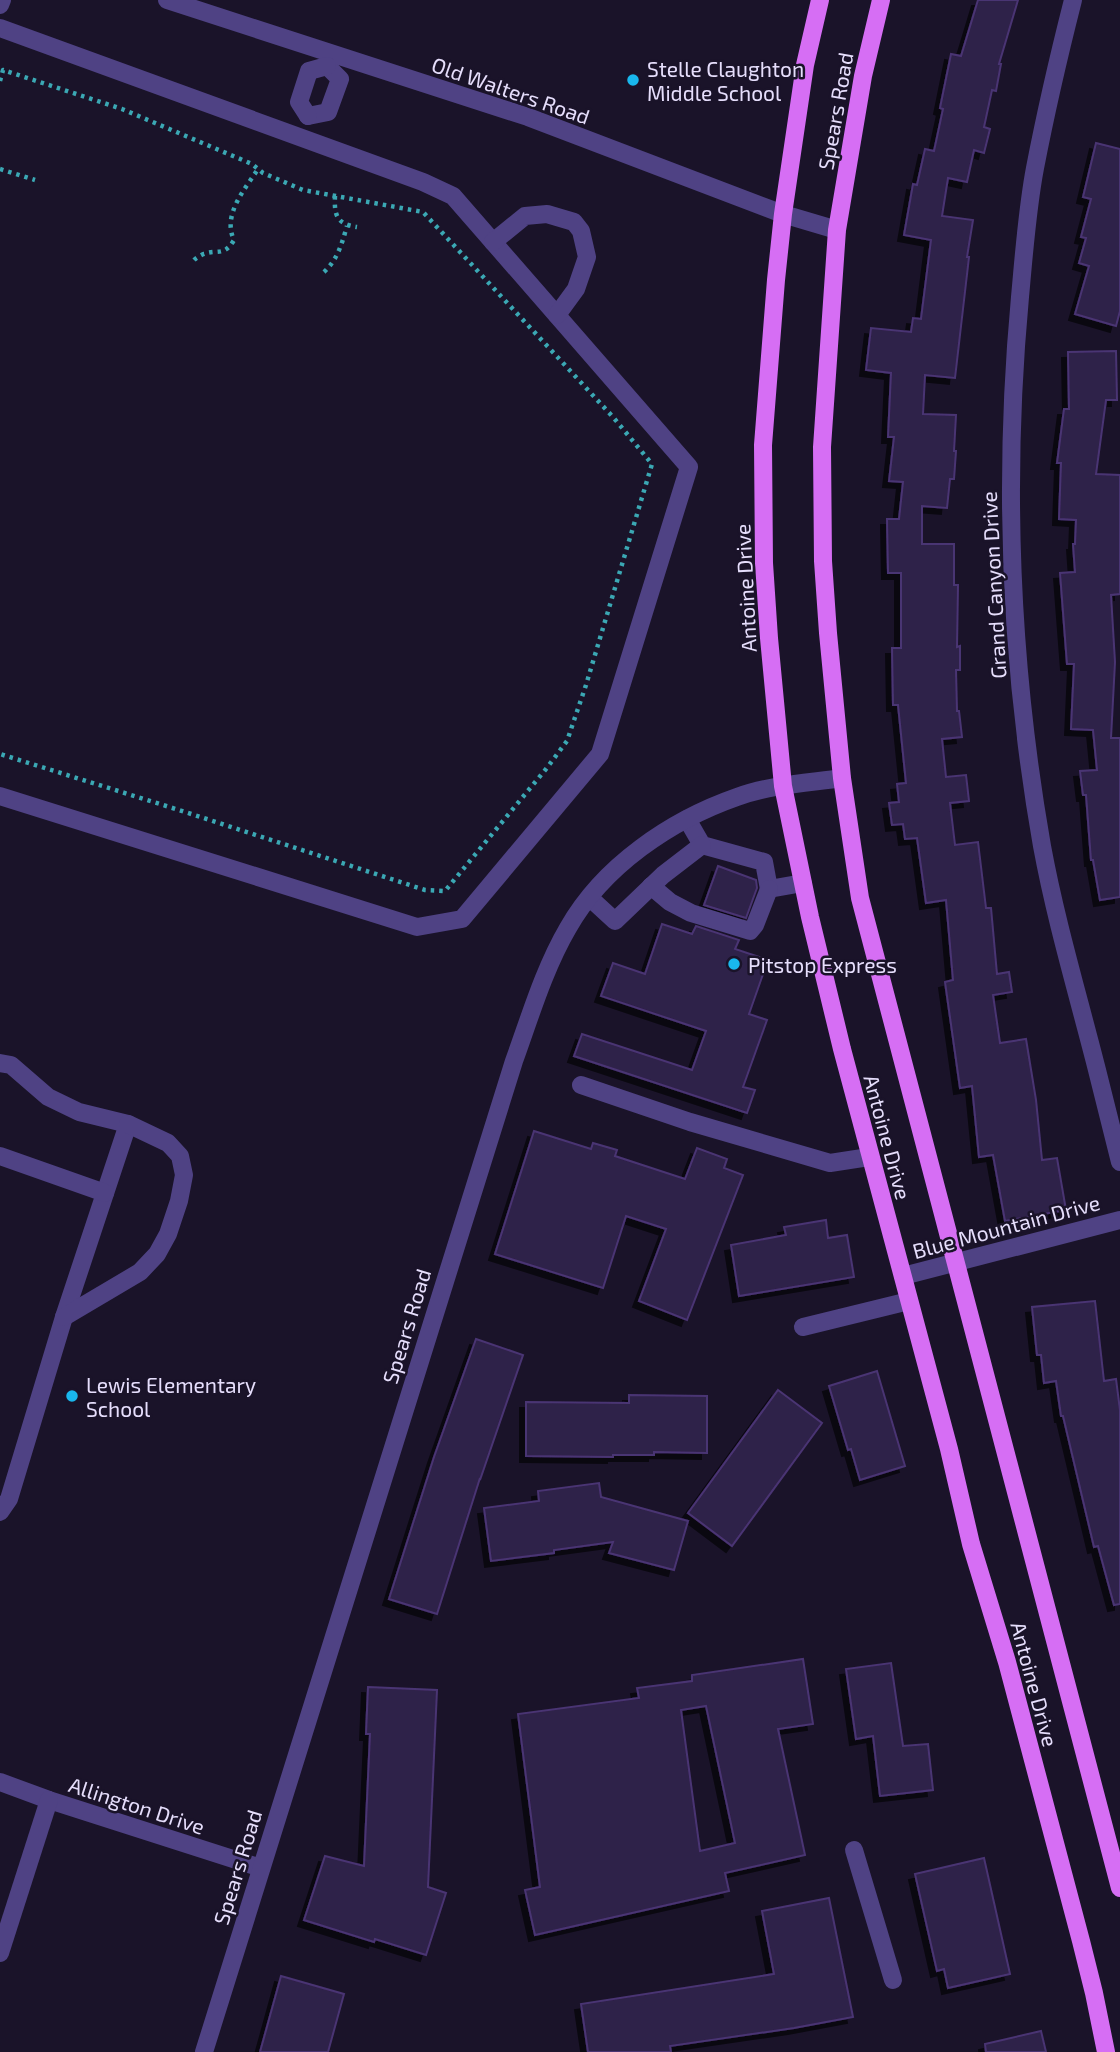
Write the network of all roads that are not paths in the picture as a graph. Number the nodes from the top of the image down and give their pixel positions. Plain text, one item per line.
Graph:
1 (2, 0) edge
2 (167, 0) edge
3 (820, 0) edge
4 (881, 0) edge
5 (1073, 0) edge
6 (0, 5) edge
7 (0, 28) edge
8 (329, 60) junction
9 (308, 116) junction
10 (301, 139) junction
11 (783, 214) junction
12 (837, 230) junction
13 (493, 242) junction
14 (557, 315) junction
15 (842, 778) junction
16 (783, 786) junction
17 (0, 796) edge
18 (687, 818) junction
19 (702, 845) junction
20 (803, 883) junction
21 (651, 886) junction
22 (769, 889) junction
23 (590, 898) junction
24 (0, 1063) edge
25 (581, 1085) dead end
26 (128, 1124) junction
27 (0, 1156) edge
28 (869, 1157) junction
29 (1120, 1162) edge
30 (105, 1193) junction
31 (1120, 1220) edge
32 (955, 1261) junction
33 (903, 1276) junction
34 (909, 1301) junction
35 (64, 1317) junction
36 (803, 1327) dead end
37 (0, 1512) edge
38 (0, 1782) edge
39 (49, 1801) junction
40 (853, 1850) dead end
41 (261, 1868) junction
42 (1120, 1888) edge
43 (0, 1953) edge
44 (893, 1980) dead end
45 (1120, 2049) edge
46 (204, 2052) edge
47 (1107, 2052) edge

1 - 6 street
2 - 8 street, Old Walters Road
3 - 11 main road, Spears Road
4 - 12 main road, Spears Road
5 - 29 street, Grand Canyon Drive
7 - 10 street
8 - 9 street
8 - 9 street
8 - 11 street, Old Walters Road
9 - 10 street
10 - 13 street
11 - 12 street, Old Walters Road
11 - 16 main road, Antoine Drive
12 - 15 main road, Antoine Drive
13 - 14 street
13 - 14 street
14 - 17 street
15 - 16 street, Spears Road
15 - 32 main road, Antoine Drive
16 - 18 street, Spears Road
16 - 20 main road, Antoine Drive
18 - 19 street
18 - 23 street, Spears Road
19 - 21 street
19 - 22 street
20 - 22 street
20 - 28 main road, Antoine Drive
21 - 22 street
21 - 23 street
23 - 41 street, Spears Road
24 - 26 street
25 - 28 street
26 - 30 street
26 - 35 street
27 - 30 street
28 - 33 main road, Antoine Drive
30 - 35 street
31 - 32 street, Blue Mountain Drive
32 - 33 street, Blue Mountain Drive
32 - 42 main road, Antoine Drive
33 - 34 main road, Antoine Drive
34 - 36 street
34 - 47 main road, Antoine Drive
35 - 37 street
38 - 39 street, Allington Drive
39 - 41 street, Allington Drive
39 - 43 street
40 - 44 street
41 - 46 street, Spears Road
45 - 47 street

